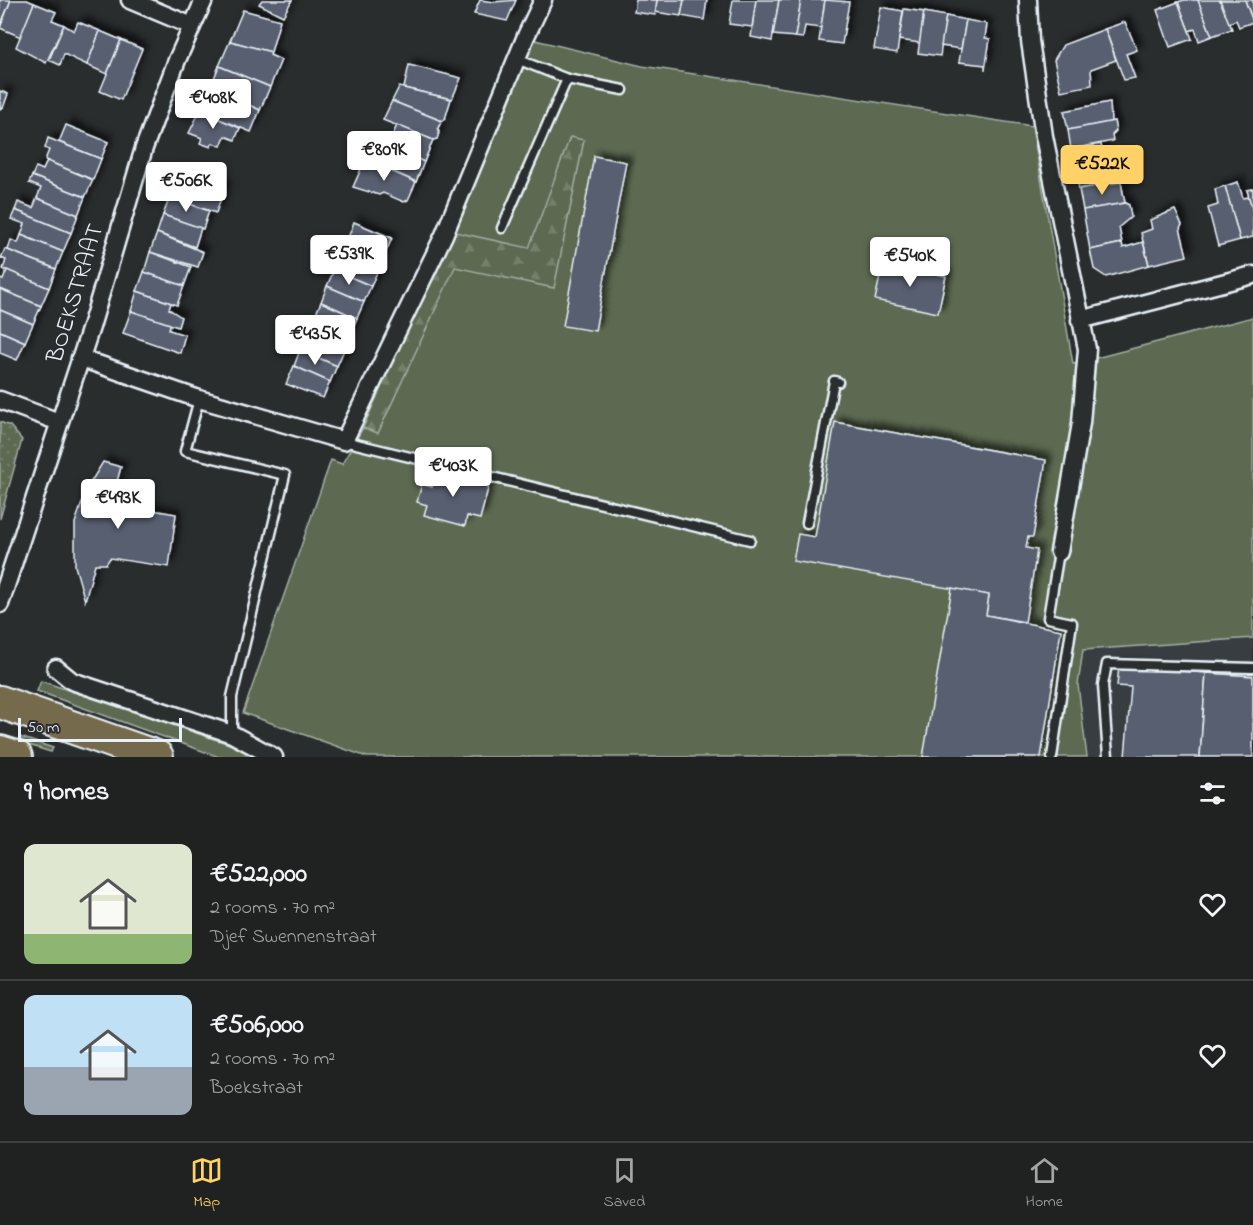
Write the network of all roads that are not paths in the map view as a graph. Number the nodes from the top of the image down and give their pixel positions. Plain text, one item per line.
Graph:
1 (130, 0) edge
2 (204, 0) edge
3 (543, 0) edge
4 (1028, 0) edge
5 (192, 26) junction
6 (517, 59) junction
7 (567, 79) junction
8 (622, 90) dead end
9 (502, 228) dead end
10 (1253, 275) edge
11 (1080, 321) junction
12 (80, 358) junction
13 (838, 382) dead end
14 (0, 399) edge
15 (199, 399) junction
16 (59, 422) junction
17 (344, 441) junction
18 (807, 523) dead end
19 (750, 540) dead end
20 (1059, 552) joint
21 (0, 604) edge
22 (56, 668) dead end
23 (1253, 668) edge
24 (0, 702) edge
25 (232, 734) junction
26 (0, 752) edge
27 (16, 757) edge
28 (157, 757) edge
29 (274, 757) edge
30 (1052, 757) edge
31 (1108, 757) edge

1 - 5 street
2 - 5 street, BOEKSTRAAT
3 - 6 street
4 - 11 street
5 - 12 street, BOEKSTRAAT
6 - 7 lane
6 - 17 street
7 - 8 lane
7 - 9 lane
10 - 11 street
11 - 20 street
12 - 15 street
12 - 16 street, BOEKSTRAAT
13 - 18 lane
14 - 16 street
15 - 17 street
15 - 25 lane
16 - 21 street, BOEKSTRAAT
17 - 19 lane
20 - 30 lane
22 - 25 street
23 - 31 lane
24 - 28 highway
25 - 29 street
26 - 27 highway

